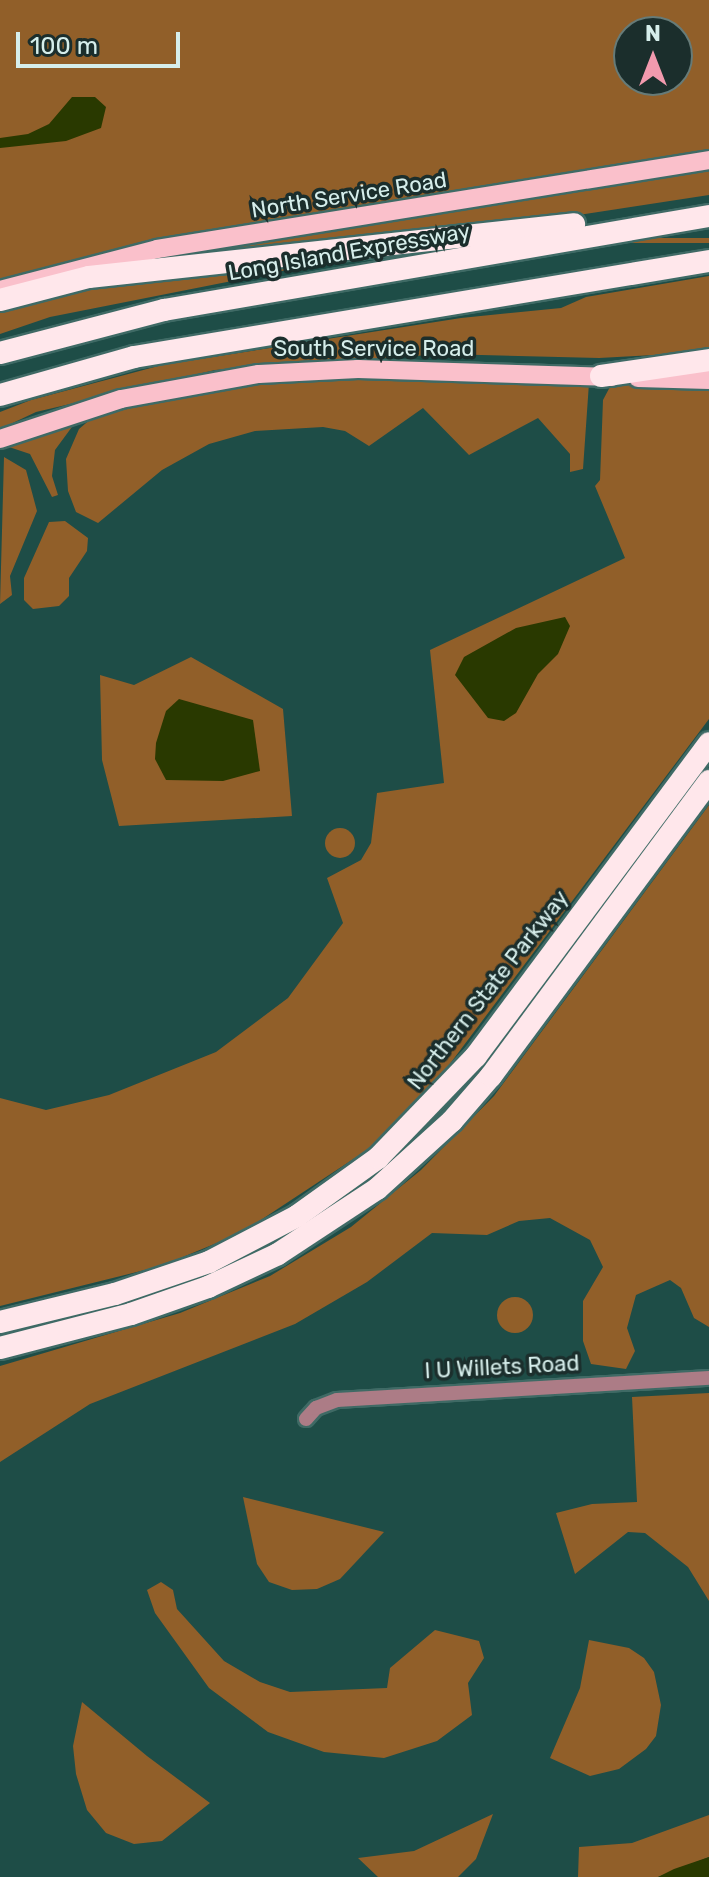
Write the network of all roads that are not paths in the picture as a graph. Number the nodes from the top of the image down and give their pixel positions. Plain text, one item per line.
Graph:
1 (709, 160) edge
2 (709, 202) edge
3 (709, 216) edge
4 (709, 261) edge
5 (0, 290) edge
6 (0, 300) edge
7 (0, 353) edge
8 (709, 360) edge
9 (601, 376) junction
10 (709, 380) edge
11 (0, 395) edge
12 (0, 439) edge
13 (709, 743) edge
14 (709, 781) edge
15 (0, 1322) edge
16 (0, 1348) edge
17 (709, 1378) edge
18 (306, 1419) dead end

1 - 5 main road, North Service Road
2 - 6 highway
3 - 7 highway, Long Island Expressway
4 - 11 highway
8 - 9 highway
9 - 10 main road, South Service Road
9 - 12 main road, South Service Road
13 - 15 highway, Northern State Parkway
14 - 16 highway
17 - 18 street, I U Willets Road

